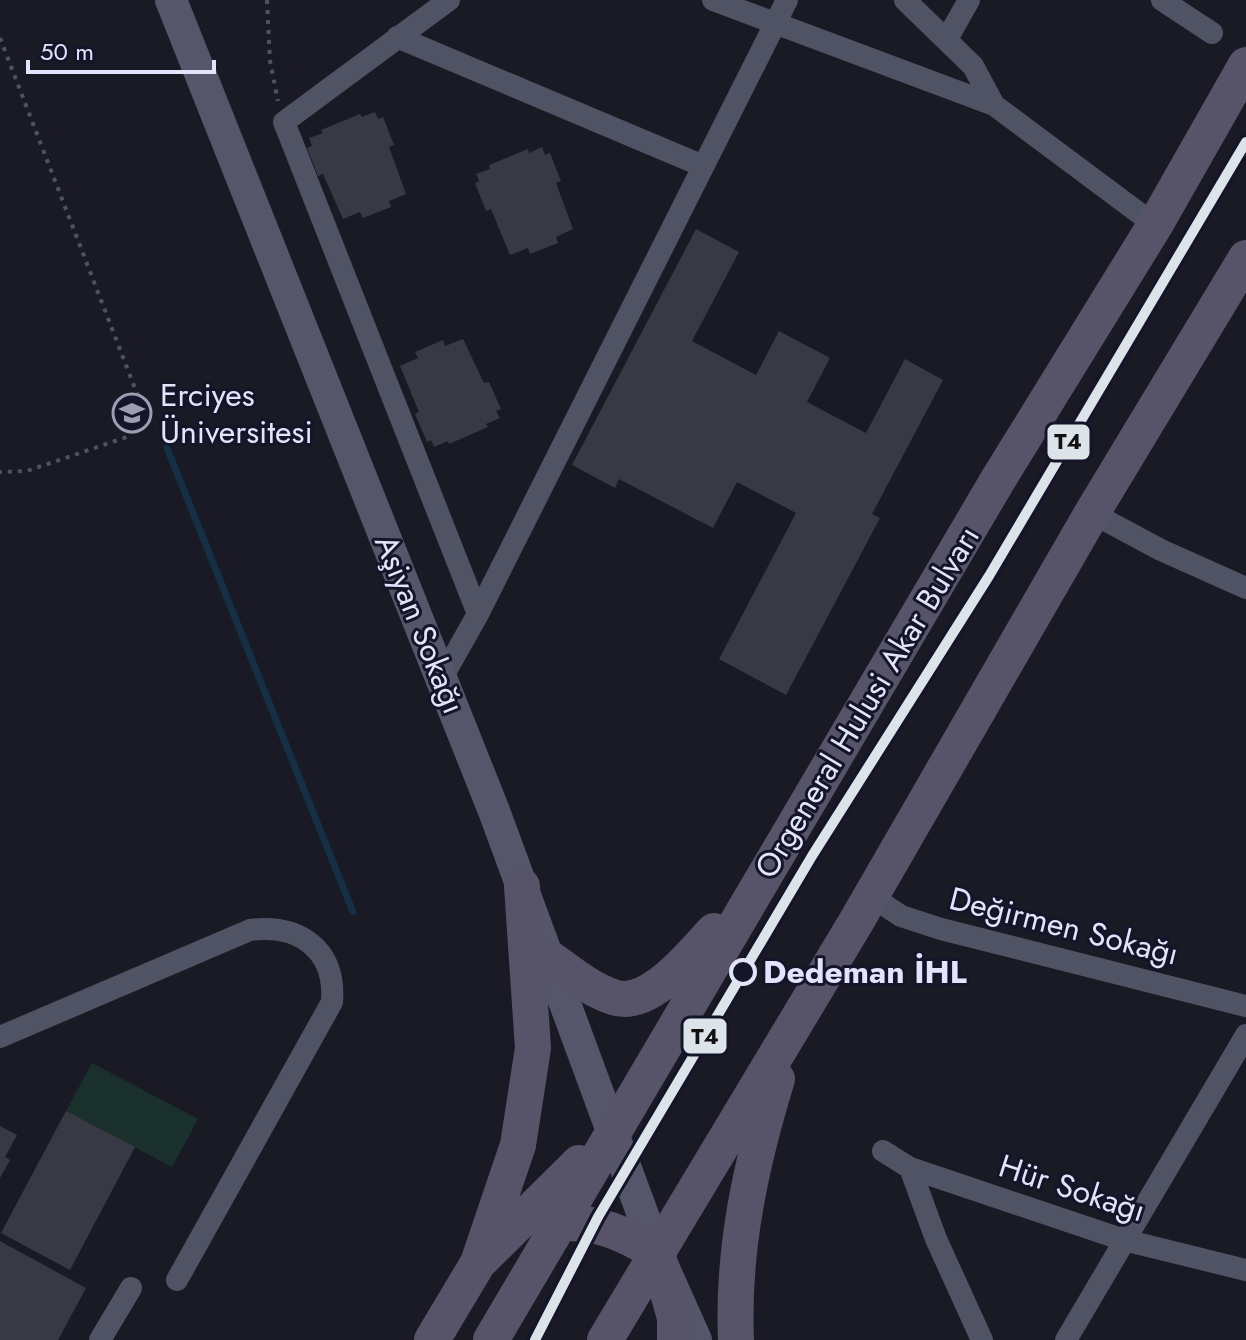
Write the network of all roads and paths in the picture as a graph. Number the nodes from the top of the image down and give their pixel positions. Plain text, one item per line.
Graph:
1 (171, 0) edge
2 (267, 0) edge
3 (449, 0) edge
4 (713, 0) edge
5 (787, 0) edge
6 (905, 0) edge
7 (969, 0) edge
8 (1162, 0) edge
9 (776, 22) junction
10 (1212, 33) dead end
11 (397, 37) junction
12 (0, 38) edge
13 (947, 39) junction
14 (1246, 65) edge
15 (994, 105) junction
16 (284, 122) junction
17 (703, 166) junction
18 (1155, 225) junction
19 (1246, 258) edge
20 (0, 472) edge
21 (1092, 513) junction
22 (1246, 588) edge
23 (478, 614) junction
24 (442, 678) junction
25 (522, 886) junction
26 (757, 887) junction
27 (871, 896) junction
28 (548, 957) junction
29 (1246, 1006) edge
30 (794, 1027) junction
31 (1246, 1035) edge
32 (0, 1037) edge
33 (612, 1131) junction
34 (883, 1151) dead end
35 (910, 1168) junction
36 (558, 1224) junction
37 (1124, 1240) junction
38 (657, 1253) junction
39 (478, 1263) junction
40 (1246, 1270) edge
41 (177, 1280) dead end
42 (131, 1288) dead end
43 (100, 1340) edge
44 (432, 1340) edge
45 (491, 1340) edge
46 (605, 1340) edge
47 (675, 1340) edge
48 (696, 1340) edge
49 (736, 1340) edge
50 (982, 1340) edge
51 (1066, 1340) edge

1 - 24 street, Aşiyan Sokağı
2 - 16 path
3 - 11 street
4 - 9 street
5 - 9 street
6 - 13 street
7 - 13 street
8 - 10 street
9 - 15 street
9 - 17 street
11 - 16 street
11 - 17 street
12 - 20 path
13 - 15 street
14 - 18 main road, Orgeneral Hulusi Akar Bulvarı
15 - 18 street
16 - 23 street
17 - 23 street
18 - 26 main road, Orgeneral Hulusi Akar Bulvarı
19 - 21 main road
21 - 22 street
21 - 27 main road
23 - 24 street
24 - 25 street, Aşiyan Sokağı
25 - 28 street, Aşiyan Sokağı
25 - 39 main road
26 - 28 main road
26 - 33 main road, Orgeneral Hulusi Akar Bulvarı
27 - 29 street, Değirmen Sokağı
27 - 30 main road
28 - 33 street, Aşiyan Sokağı
30 - 38 main road
30 - 49 main road
31 - 37 street
32 - 41 street
33 - 36 main road, Orgeneral Hulusi Akar Bulvarı
33 - 38 street, Aşiyan Sokağı
33 - 39 main road
34 - 35 street, Hür Sokağı
35 - 37 street, Hür Sokağı
35 - 50 street
36 - 38 main road
36 - 45 main road, Orgeneral Hulusi Akar Bulvarı
37 - 40 street, Hür Sokağı
37 - 51 street
38 - 46 main road
38 - 47 main road
38 - 48 street, Aşiyan Sokağı
39 - 44 main road
42 - 43 street

